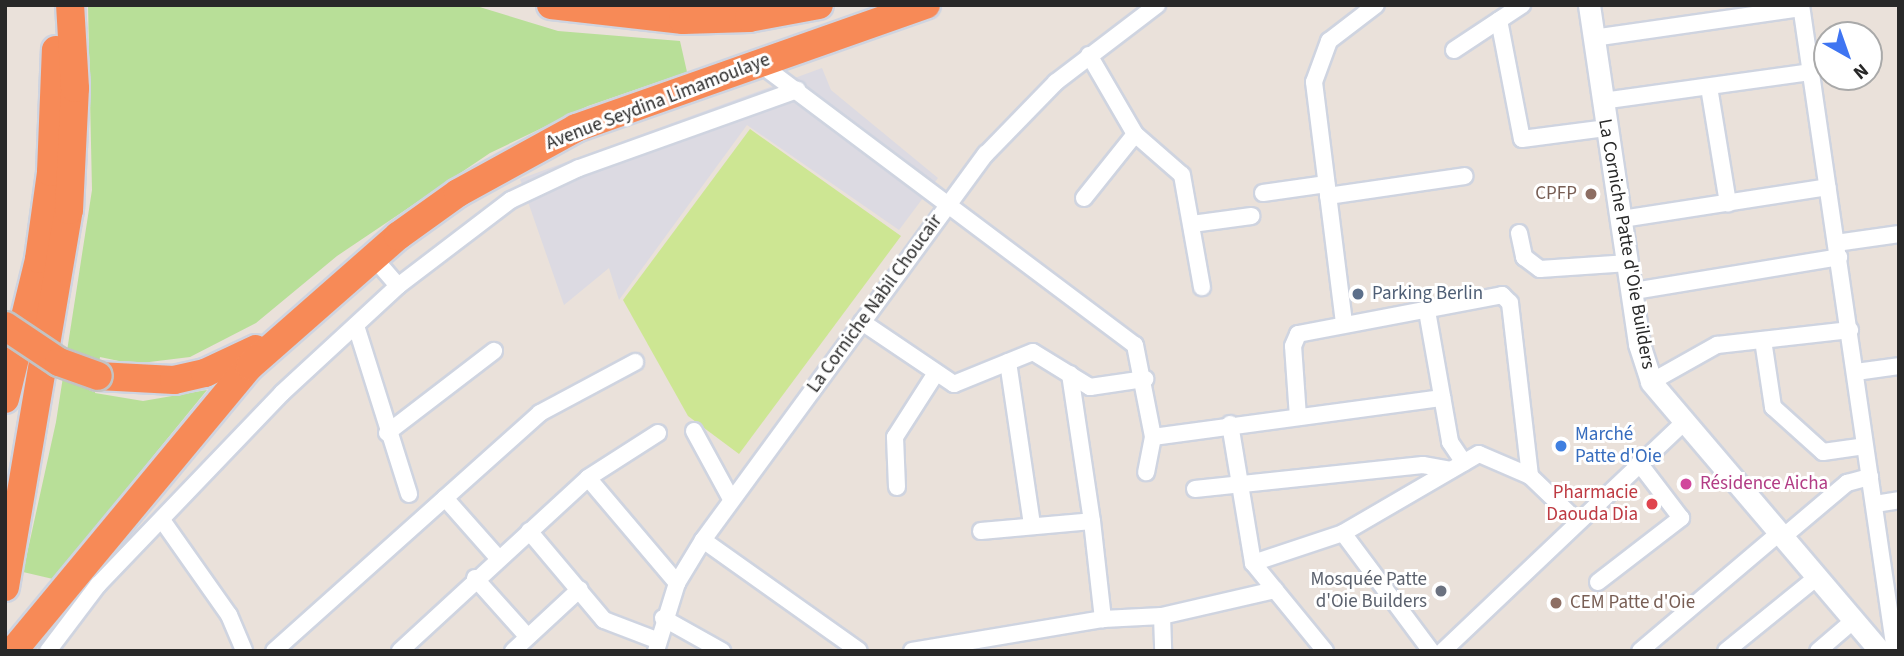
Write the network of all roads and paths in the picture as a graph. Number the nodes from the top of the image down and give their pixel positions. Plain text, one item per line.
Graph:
1 (54, 5) edge
2 (70, 5) edge
3 (551, 5) edge
4 (819, 5) edge
5 (926, 5) edge
6 (1157, 5) edge
7 (1376, 5) edge
8 (1522, 5) edge
9 (1589, 5) edge
10 (1801, 7) edge
11 (1499, 20) junction
12 (1593, 38) junction
13 (1454, 50) dead end
14 (1088, 55) junction
15 (759, 63) junction
16 (1811, 72) junction
17 (1709, 87) junction
18 (797, 90) junction
19 (1602, 101) junction
20 (1607, 128) junction
21 (1135, 134) junction
22 (1465, 176) dead end
23 (1828, 187) junction
24 (1327, 190) junction
25 (1263, 193) dead end
26 (1084, 198) dead end
27 (950, 201) junction
28 (1728, 203) junction
29 (1251, 216) dead end
30 (1622, 219) junction
31 (1192, 224) junction
32 (1519, 233) dead end
33 (1899, 234) edge
34 (1838, 250) junction
35 (373, 257) junction
36 (1629, 263) junction
37 (398, 286) junction
38 (1202, 287) dead end
39 (1634, 291) junction
40 (322, 299) junction
41 (1427, 311) junction
42 (862, 322) junction
43 (1344, 323) junction
44 (5, 326) edge
45 (356, 329) junction
46 (1850, 330) junction
47 (1763, 340) junction
48 (494, 351) dead end
49 (635, 362) dead end
50 (1008, 362) junction
51 (1899, 366) edge
52 (1856, 372) junction
53 (1070, 374) junction
54 (934, 376) junction
55 (1144, 379) junction
56 (1651, 382) junction
57 (1442, 398) junction
58 (5, 399) edge
59 (1298, 417) junction
60 (1684, 422) junction
61 (1230, 424) junction
62 (694, 431) dead end
63 (387, 433) junction
64 (658, 433) dead end
65 (1153, 437) junction
66 (1865, 446) junction
67 (1639, 463) junction
68 (1458, 467) junction
69 (1146, 472) dead end
70 (1530, 476) junction
71 (1870, 477) junction
72 (588, 478) junction
73 (1239, 484) junction
74 (897, 487) dead end
75 (1195, 489) dead end
76 (409, 494) dead end
77 (445, 498) junction
78 (731, 499) junction
79 (1899, 499) edge
80 (1875, 504) junction
81 (162, 520) junction
82 (1092, 521) junction
83 (1577, 521) junction
84 (1032, 524) junction
85 (529, 531) junction
86 (981, 531) dead end
87 (1343, 533) junction
88 (1781, 535) junction
89 (703, 540) junction
90 (498, 558) junction
91 (1892, 560) edge
92 (1253, 563) junction
93 (1817, 577) junction
94 (475, 578) junction
95 (1598, 582) dead end
96 (677, 583) junction
97 (5, 587) edge
98 (580, 589) junction
99 (1275, 590) junction
100 (1162, 616) junction
101 (663, 618) junction
102 (1103, 619) junction
103 (1854, 620) junction
104 (1896, 625) edge
105 (527, 636) junction
106 (656, 646) edge
107 (847, 649) edge
108 (938, 649) edge
109 (13, 651) edge
110 (48, 651) edge
111 (244, 651) edge
112 (274, 651) edge
113 (400, 651) edge
114 (513, 651) edge
115 (722, 651) edge
116 (912, 651) edge
117 (1163, 651) edge
118 (1325, 651) edge
119 (1431, 651) edge
120 (1443, 651) edge
121 (1640, 651) edge
122 (1726, 651) edge
123 (1818, 651) edge
124 (1880, 651) edge
125 (1895, 651) edge

1 - 58 highway
2 - 97 highway
3 - 4 highway
5 - 15 highway, Avenue Seydina Limamoulaye
6 - 14 street, La Corniche Nabil Choucair
7 - 24 street
8 - 11 street
9 - 12 street, La Corniche Patte d'Oie Builders
10 - 12 street
10 - 16 street
11 - 13 street
11 - 20 street
12 - 19 street, La Corniche Patte d'Oie Builders
14 - 21 street
14 - 27 street, La Corniche Nabil Choucair
15 - 18 street
15 - 35 highway, Avenue Seydina Limamoulaye
16 - 17 street
16 - 23 street
17 - 19 street
17 - 28 street
18 - 27 street
18 - 37 street
19 - 20 street, La Corniche Patte d'Oie Builders
20 - 30 street, La Corniche Patte d'Oie Builders
21 - 26 street
21 - 31 street
22 - 24 street
23 - 28 street
23 - 34 street
24 - 25 street
24 - 43 street
27 - 42 street, La Corniche Nabil Choucair
27 - 55 street
28 - 30 street
29 - 31 street
30 - 36 street, La Corniche Patte d'Oie Builders
31 - 38 street
32 - 36 street
33 - 34 street
34 - 39 street
34 - 46 street
35 - 37 street
35 - 40 highway, Avenue Seydina Limamoulaye
36 - 39 street, La Corniche Patte d'Oie Builders
37 - 45 street
39 - 56 street, La Corniche Patte d'Oie Builders
40 - 44 highway, bridge
40 - 109 highway, Avenue Seydina Limamoulaye
41 - 43 street
41 - 57 street
41 - 70 street
42 - 54 street
42 - 78 street, La Corniche Nabil Choucair
43 - 59 street
45 - 63 street
45 - 81 street
46 - 47 street
46 - 52 street
47 - 56 street
47 - 66 street
48 - 63 street
49 - 77 street
50 - 53 street
50 - 54 street
50 - 84 street
51 - 52 street
52 - 66 street
53 - 55 street
53 - 82 street
54 - 74 street
55 - 65 street
56 - 60 street, La Corniche Patte d'Oie Builders
57 - 59 street
57 - 68 street
59 - 61 street
60 - 67 street
60 - 88 street, La Corniche Patte d'Oie Builders
61 - 65 street
61 - 73 street
62 - 78 street
63 - 76 street
64 - 72 street
65 - 69 street
66 - 71 street
67 - 83 street
67 - 95 street
68 - 70 street
68 - 73 street
68 - 87 street
70 - 83 street
71 - 80 street
71 - 88 street
72 - 85 street
72 - 96 street
73 - 75 street
73 - 92 street
77 - 90 street
77 - 112 street
78 - 89 street, La Corniche Nabil Choucair
79 - 80 street
80 - 91 street
81 - 110 street
81 - 111 street
82 - 84 street
82 - 102 street
83 - 120 street
84 - 86 street
85 - 90 street
85 - 98 street
87 - 92 street
87 - 119 street
88 - 93 street, La Corniche Patte d'Oie Builders
88 - 121 street
89 - 96 street, La Corniche Nabil Choucair
89 - 107 street
90 - 94 street
91 - 104 street
92 - 99 street
93 - 103 street, La Corniche Patte d'Oie Builders
93 - 122 street
94 - 105 street
94 - 113 street
96 - 101 street, La Corniche Nabil Choucair
98 - 105 street
98 - 106 street
99 - 100 street
99 - 118 street
100 - 102 street
100 - 117 street
101 - 106 street, La Corniche Nabil Choucair
101 - 115 street
102 - 108 street
103 - 123 street
103 - 124 street, La Corniche Patte d'Oie Builders
104 - 125 street
105 - 114 street
108 - 116 street

